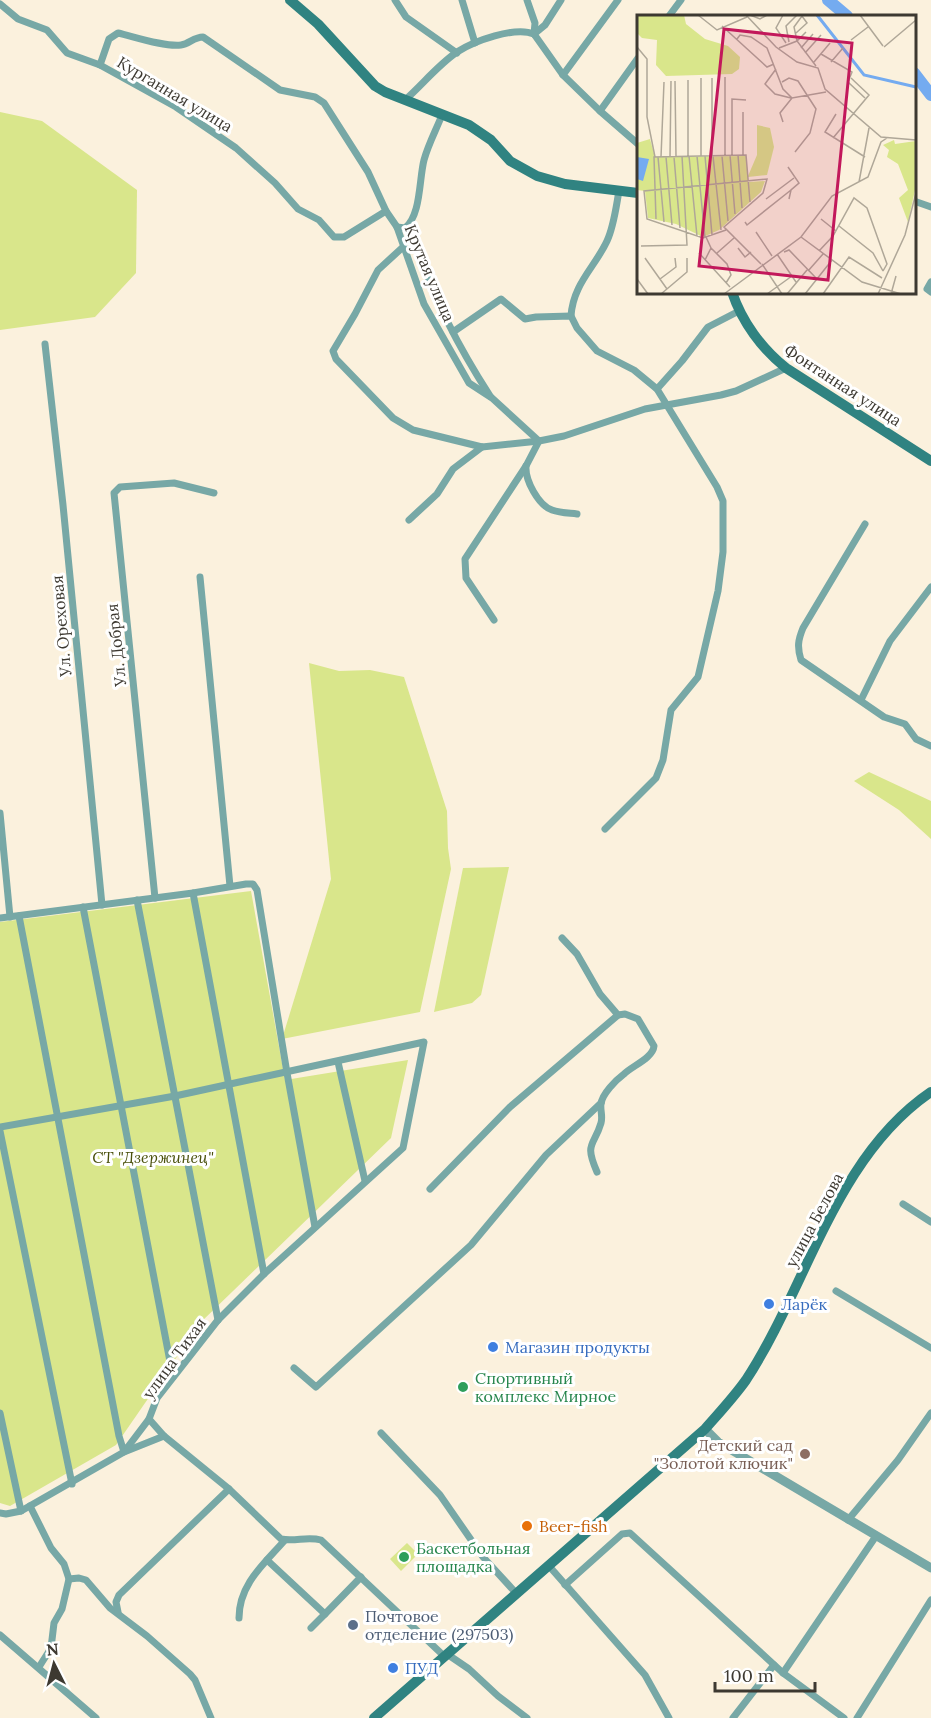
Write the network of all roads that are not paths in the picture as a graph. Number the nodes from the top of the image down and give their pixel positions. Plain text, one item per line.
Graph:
1 (290, 0) edge
2 (395, 0) edge
3 (462, 0) edge
4 (527, 0) edge
5 (561, 0) edge
6 (618, 0) edge
7 (681, 0) edge
8 (0, 4) edge
9 (670, 15) edge
10 (534, 34) junction
11 (475, 43) junction
12 (457, 52) junction
13 (637, 61) edge
14 (100, 65) junction
15 (563, 75) junction
16 (405, 100) junction
17 (600, 111) junction
18 (442, 116) junction
19 (637, 142) edge
20 (619, 191) junction
21 (637, 193) edge
22 (916, 201) edge
23 (931, 207) edge
24 (386, 212) junction
25 (411, 224) junction
26 (396, 227) junction
27 (403, 247) junction
28 (418, 256) junction
29 (417, 281) junction
30 (931, 282) edge
31 (931, 292) edge
32 (733, 294) edge
33 (739, 311) junction
34 (571, 316) junction
35 (453, 332) junction
36 (45, 344) dead end
37 (786, 368) junction
38 (657, 389) junction
39 (492, 398) junction
40 (666, 406) junction
41 (539, 441) junction
42 (482, 447) junction
43 (931, 461) edge
44 (526, 466) junction
45 (214, 493) dead end
46 (577, 514) dead end
47 (409, 519) dead end
48 (865, 524) dead end
49 (200, 577) dead end
50 (931, 587) edge
51 (495, 620) dead end
52 (861, 700) junction
53 (931, 746) edge
54 (0, 813) edge
55 (605, 829) dead end
56 (230, 886) junction
57 (193, 893) junction
58 (154, 898) junction
59 (137, 900) junction
60 (102, 905) junction
61 (83, 908) junction
62 (19, 916) junction
63 (10, 917) junction
64 (0, 918) edge
65 (562, 938) dead end
66 (618, 1015) junction
67 (338, 1062) junction
68 (287, 1073) junction
69 (230, 1085) junction
70 (931, 1092) edge
71 (175, 1096) junction
72 (601, 1103) junction
73 (120, 1106) junction
74 (57, 1116) junction
75 (0, 1129) edge
76 (597, 1172) dead end
77 (365, 1181) junction
78 (430, 1189) dead end
79 (903, 1204) dead end
80 (931, 1222) edge
81 (315, 1227) junction
82 (264, 1274) junction
83 (836, 1291) dead end
84 (218, 1320) junction
85 (931, 1348) edge
86 (294, 1368) dead end
87 (172, 1377) junction
88 (0, 1413) edge
89 (931, 1413) edge
90 (149, 1419) junction
91 (705, 1429) junction
92 (381, 1433) dead end
93 (165, 1436) junction
94 (124, 1452) junction
95 (72, 1484) junction
96 (229, 1489) junction
97 (30, 1506) junction
98 (21, 1511) junction
99 (0, 1513) edge
100 (848, 1520) junction
101 (876, 1536) junction
102 (285, 1540) junction
103 (267, 1560) junction
104 (549, 1566) junction
105 (931, 1568) edge
106 (362, 1577) junction
107 (69, 1579) junction
108 (565, 1585) junction
109 (516, 1593) junction
110 (931, 1600) edge
111 (118, 1614) junction
112 (324, 1614) junction
113 (239, 1618) dead end
114 (310, 1628) dead end
115 (0, 1635) edge
116 (446, 1655) junction
117 (774, 1665) junction
118 (39, 1667) junction
119 (783, 1673) junction
120 (96, 1718) edge
121 (211, 1718) edge
122 (374, 1718) edge
123 (527, 1718) edge
124 (669, 1718) edge
125 (733, 1718) edge
126 (844, 1718) edge
127 (857, 1718) edge

1 - 16 main road
2 - 12 street
3 - 11 street
4 - 10 street
5 - 10 street
6 - 15 street
7 - 9 street
8 - 14 street, Курганная улица
10 - 11 street
10 - 15 street
11 - 12 street
12 - 16 street
13 - 17 street
14 - 24 street, Курганная улица
14 - 24 street, Крутая улица
15 - 17 street
16 - 18 main road
17 - 19 street
18 - 20 main road
18 - 25 street
20 - 21 main road
20 - 34 street
22 - 23 street
24 - 26 street, Крутая улица
25 - 26 street
25 - 28 street
26 - 27 street, Крутая улица
27 - 29 street, Крутая улица
27 - 42 street
28 - 29 street
28 - 35 street
29 - 39 street, Крутая улица
30 - 31 street
32 - 33 main road, Фонтанная улица
33 - 37 main road, Фонтанная улица
33 - 38 street
34 - 35 street
34 - 38 street
35 - 39 street
36 - 60 street, Ул. Ореховая
37 - 40 street
37 - 43 main road, Фонтанная улица
38 - 40 street
39 - 41 street, Крутая улица
40 - 41 street
40 - 55 street
41 - 42 street
41 - 44 street
42 - 47 street
44 - 46 street
44 - 51 street
45 - 58 street, Ул. Добрая
48 - 52 street
49 - 56 street
50 - 52 street
52 - 53 street
54 - 63 street
56 - 57 street
56 - 68 street
57 - 58 street
57 - 69 street
58 - 59 street
59 - 60 street
59 - 71 street
60 - 61 street
61 - 62 street
61 - 73 street
62 - 63 street
62 - 74 street
63 - 64 street
65 - 66 street
66 - 72 street
66 - 78 street
67 - 68 street
67 - 77 street
67 - 77 street, улица Тихая
68 - 69 street
68 - 81 street
69 - 71 street
69 - 82 street
70 - 91 main road, улица Белова
71 - 73 street
71 - 84 street
72 - 76 street
72 - 86 street
73 - 74 street
73 - 87 street
74 - 75 street
74 - 94 street
75 - 95 street
77 - 81 street, улица Тихая
79 - 80 street
81 - 82 street, улица Тихая
82 - 84 street, улица Тихая
83 - 85 street
84 - 87 street, улица Тихая
87 - 90 street, улица Тихая
88 - 98 street
89 - 100 street
90 - 93 street, улица Тихая
90 - 94 street
91 - 100 street
91 - 104 main road, улица Белова
92 - 109 street
93 - 94 street
93 - 96 street, улица Тихая
94 - 95 street
95 - 97 street
96 - 102 street, улица Тихая
96 - 111 street
97 - 98 street
97 - 107 street
98 - 99 street
100 - 101 street
101 - 105 street
101 - 119 street
102 - 103 street
102 - 106 street
103 - 112 street
103 - 113 street
104 - 108 street
104 - 109 main road, улица Белова
106 - 112 street
106 - 116 street
107 - 111 street
107 - 118 street
108 - 117 street
108 - 124 street
109 - 116 main road, улица Белова
110 - 127 street
111 - 121 street
112 - 114 street
115 - 118 street
116 - 122 main road, улица Белова
116 - 123 street
117 - 119 street
117 - 125 street
118 - 120 street
119 - 126 street

